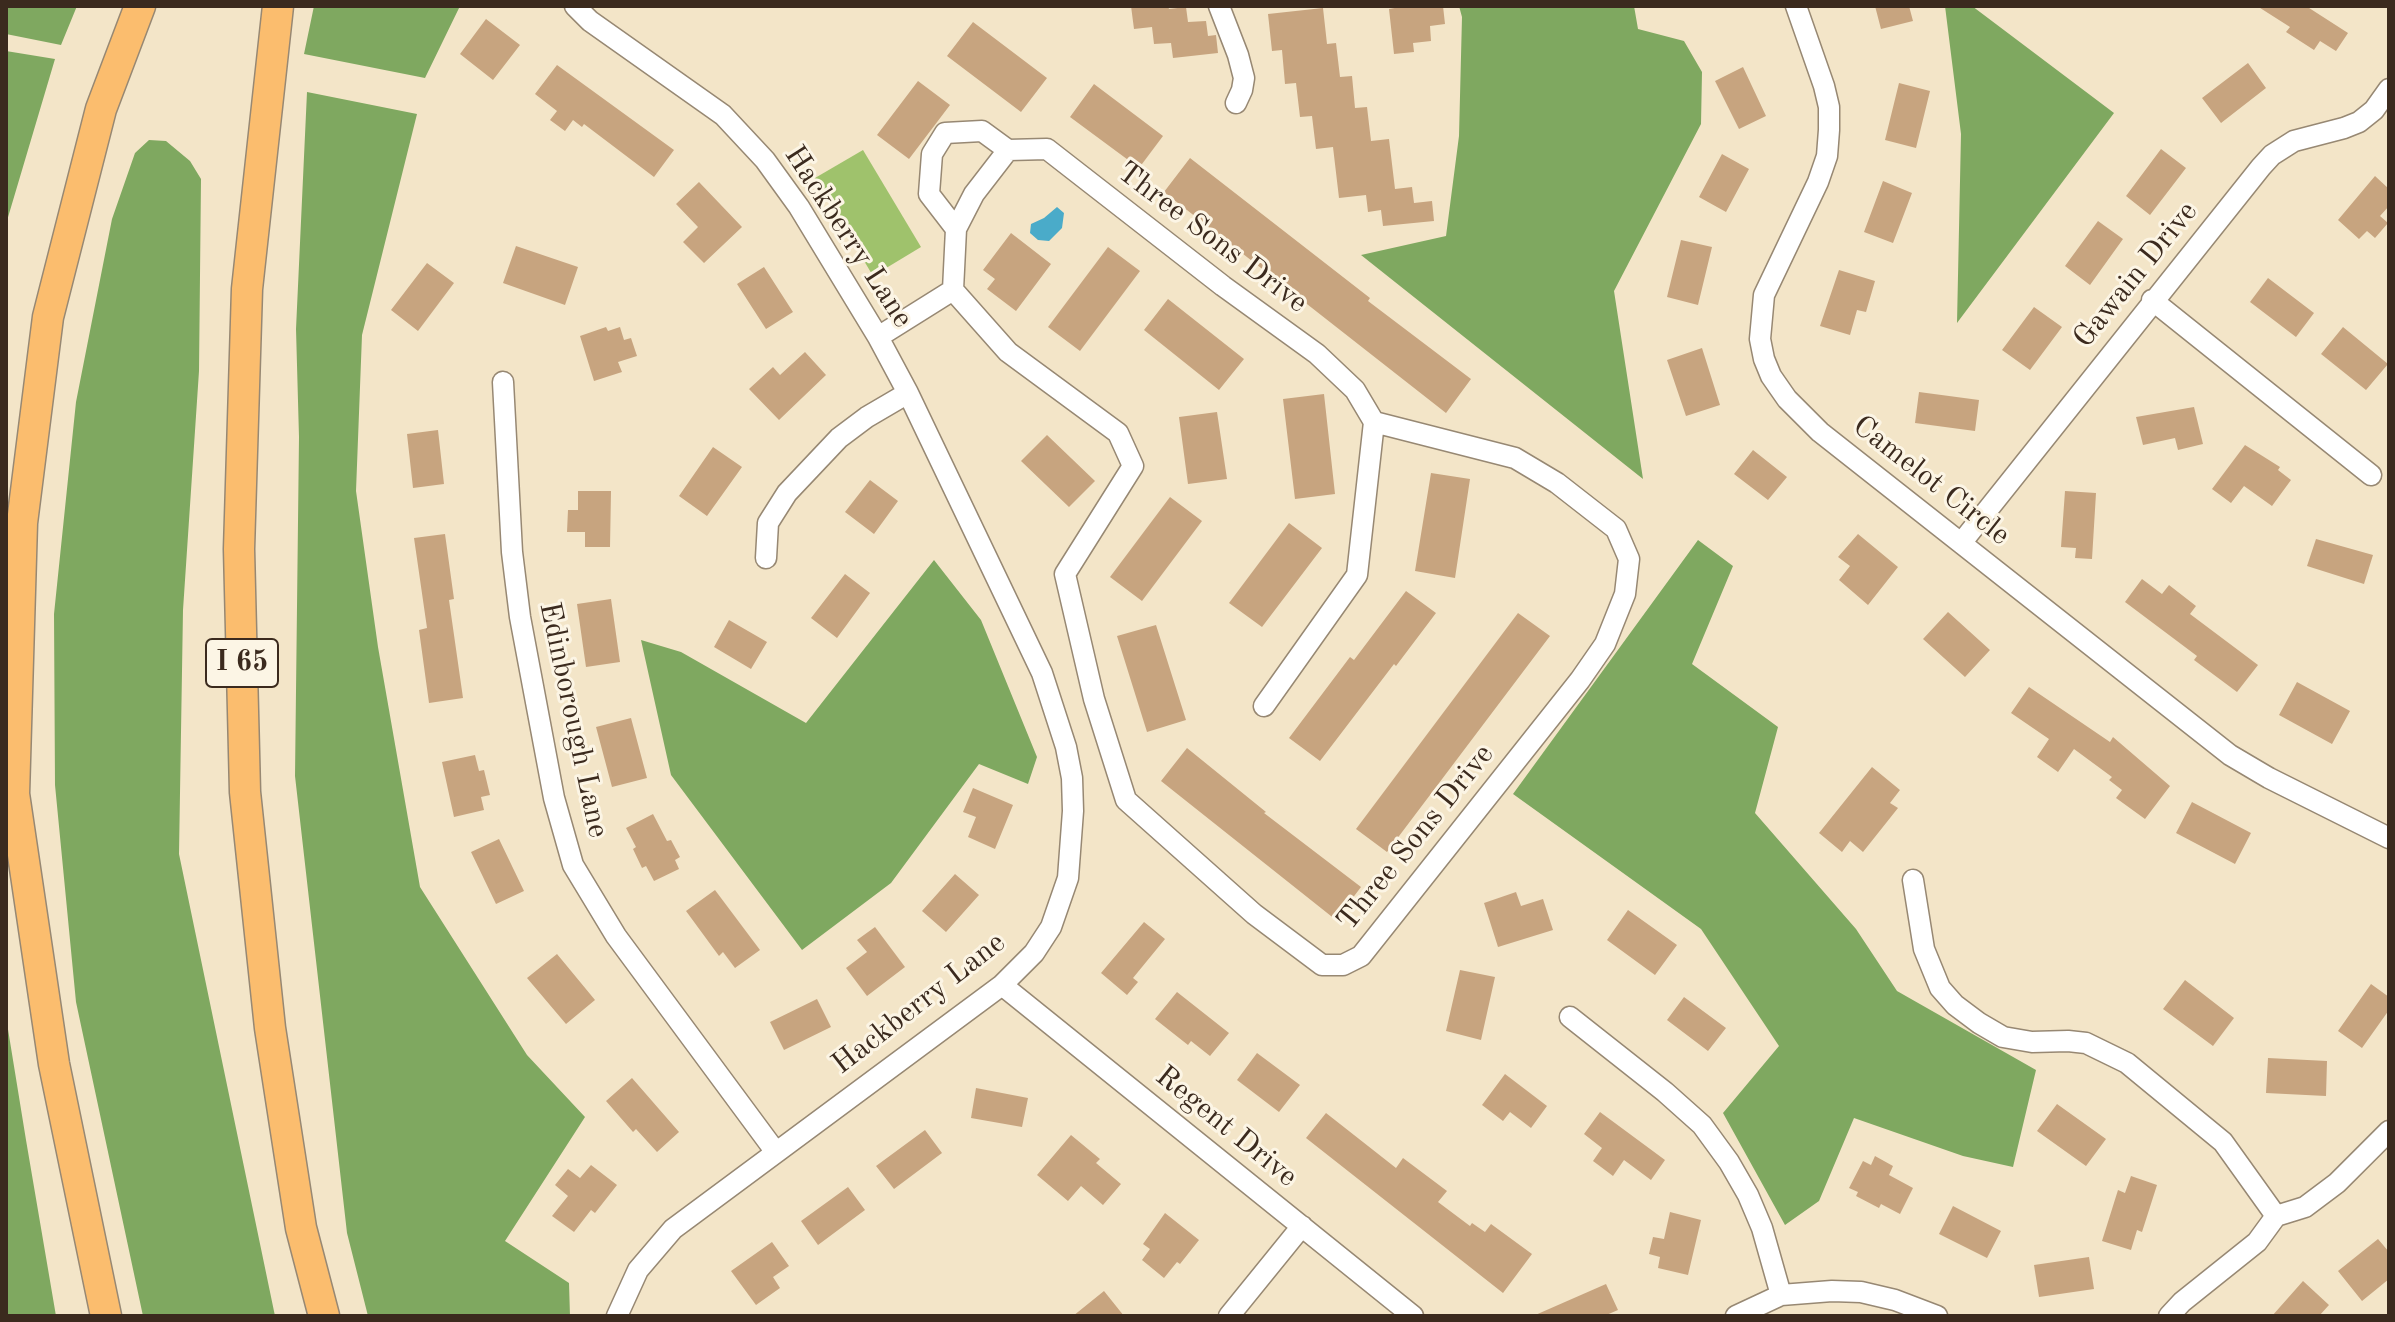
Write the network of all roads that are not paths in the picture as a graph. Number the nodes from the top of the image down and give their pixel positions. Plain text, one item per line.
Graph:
1 (140, 6) edge
2 (278, 6) edge
3 (575, 6) edge
4 (1219, 6) edge
5 (1796, 6) edge
6 (2389, 89) edge
7 (1236, 103) dead end
8 (1008, 150) junction
9 (956, 229) junction
10 (953, 290) junction
11 (2152, 300) junction
12 (878, 337) junction
13 (503, 382) dead end
14 (908, 393) junction
15 (1374, 422) junction
16 (2371, 475) dead end
17 (1962, 542) junction
18 (766, 558) dead end
19 (1264, 706) dead end
20 (2389, 838) edge
21 (1913, 880) dead end
22 (1002, 985) junction
23 (1570, 1017) dead end
24 (2389, 1131) edge
25 (775, 1151) junction
26 (2276, 1216) junction
27 (1302, 1226) junction
28 (1781, 1295) junction
29 (106, 1316) edge
30 (324, 1316) edge
31 (617, 1316) edge
32 (1229, 1316) edge
33 (1413, 1316) edge
34 (1736, 1316) edge
35 (1937, 1316) edge
36 (2169, 1316) edge

1 - 29 highway
2 - 30 highway, I 65
3 - 12 street, Hackberry Lane
4 - 7 street
5 - 17 street, Camelot Circle
6 - 11 street, Gawain Drive
8 - 9 street
8 - 9 street, Three Sons Drive
8 - 15 street, Three Sons Drive
9 - 10 street
10 - 12 street
10 - 15 street, Three Sons Drive
11 - 16 street
11 - 17 street, Gawain Drive
12 - 14 street, Hackberry Lane
13 - 25 street, Edinborough Lane
14 - 18 street
14 - 22 street, Hackberry Lane
15 - 19 street
17 - 20 street, Camelot Circle
21 - 26 street
22 - 25 street, Hackberry Lane
22 - 27 street, Regent Drive
23 - 28 street
24 - 26 street
25 - 31 street, Hackberry Lane
26 - 36 street
27 - 32 street
27 - 33 street, Regent Drive
28 - 34 street
28 - 35 street

